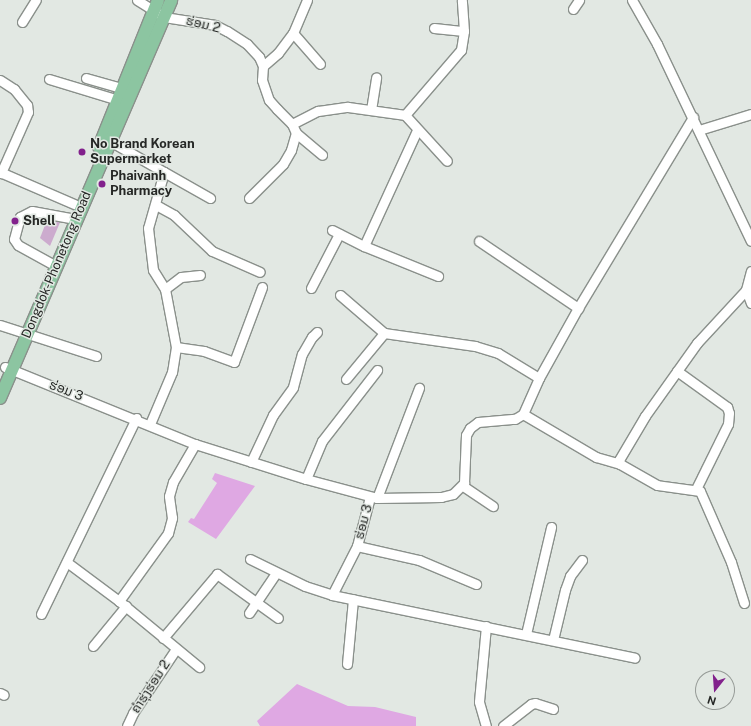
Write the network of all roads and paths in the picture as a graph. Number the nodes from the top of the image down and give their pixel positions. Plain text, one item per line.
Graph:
1 (36, 0) edge
2 (137, 0) edge
3 (158, 0) edge
4 (171, 0) edge
5 (307, 0) edge
6 (462, 0) edge
7 (579, 0) edge
8 (632, 0) edge
9 (573, 9) dead end
10 (159, 15) junction
11 (22, 22) dead end
12 (434, 28) dead end
13 (464, 31) junction
14 (293, 33) junction
15 (320, 64) dead end
16 (263, 66) junction
17 (376, 77) dead end
18 (86, 78) dead end
19 (49, 79) dead end
20 (0, 80) edge
21 (122, 88) junction
22 (118, 100) junction
23 (371, 110) junction
24 (751, 114) edge
25 (405, 115) junction
26 (693, 117) junction
27 (294, 129) junction
28 (417, 130) junction
29 (699, 130) junction
30 (110, 141) junction
31 (322, 155) dead end
32 (446, 161) dead end
33 (1, 172) edge
34 (164, 172) junction
35 (210, 198) dead end
36 (249, 198) dead end
37 (74, 204) junction
38 (156, 205) junction
39 (72, 218) junction
40 (479, 241) dead end
41 (751, 241) edge
42 (364, 246) junction
43 (52, 264) junction
44 (751, 271) edge
45 (260, 272) dead end
46 (200, 275) dead end
47 (438, 276) dead end
48 (262, 287) dead end
49 (312, 288) dead end
50 (165, 289) junction
51 (746, 290) junction
52 (340, 295) dead end
53 (751, 303) edge
54 (578, 308) junction
55 (0, 324) edge
56 (317, 332) dead end
57 (384, 333) junction
58 (24, 334) junction
59 (176, 347) junction
60 (96, 356) dead end
61 (8, 369) junction
62 (377, 370) dead end
63 (677, 371) junction
64 (539, 378) junction
65 (0, 379) edge
66 (346, 379) dead end
67 (419, 388) dead end
68 (0, 398) edge
69 (523, 414) junction
70 (136, 418) junction
71 (150, 424) junction
72 (196, 444) junction
73 (251, 462) junction
74 (620, 464) junction
75 (306, 479) junction
76 (463, 486) junction
77 (696, 489) junction
78 (374, 498) junction
79 (493, 506) dead end
80 (551, 527) dead end
81 (357, 546) junction
82 (250, 559) dead end
83 (582, 560) dead end
84 (68, 563) junction
85 (276, 573) junction
86 (476, 584) dead end
87 (332, 595) junction
88 (353, 599) junction
89 (256, 602) junction
90 (744, 603) dead end
91 (123, 604) junction
92 (249, 613) dead end
93 (41, 614) dead end
94 (278, 618) dead end
95 (486, 626) junction
96 (526, 634) junction
97 (163, 638) junction
98 (553, 640) junction
99 (93, 646) dead end
100 (176, 649) junction
101 (635, 658) dead end
102 (347, 664) dead end
103 (199, 667) dead end
104 (553, 709) dead end
105 (127, 726) edge
106 (486, 726) edge
107 (503, 726) edge

1 - 11 street
2 - 10 street
3 - 10 main road, Dongdok-Phonetong Road
4 - 10 main road, Dongdok-Phonetong Road
5 - 14 street
6 - 13 street
7 - 9 street
8 - 26 street
10 - 16 street, ຮ່ອມ 2
10 - 21 main road, Dongdok-Phonetong Road
10 - 30 main road, Dongdok-Phonetong Road
12 - 13 street
13 - 25 street
14 - 15 street
14 - 16 street
16 - 27 street
17 - 23 street
18 - 21 street
19 - 22 street
20 - 33 street
21 - 22 main road, Dongdok-Phonetong Road
22 - 37 main road, Dongdok-Phonetong Road
23 - 25 street
23 - 27 street
24 - 29 street
25 - 28 street
26 - 29 street
26 - 54 street
27 - 31 street
27 - 36 street
28 - 32 street
28 - 42 street
29 - 41 street
30 - 34 street
30 - 39 main road, Dongdok-Phonetong Road
33 - 37 street
34 - 35 street
34 - 38 street
37 - 39 main road, Dongdok-Phonetong Road
38 - 45 street
38 - 50 street
39 - 43 main road, Dongdok-Phonetong Road
39 - 43 street
40 - 54 street
42 - 47 street
42 - 49 street
43 - 58 main road, Dongdok-Phonetong Road
44 - 51 street
46 - 50 street
48 - 59 street
50 - 59 street
51 - 53 street
51 - 63 street
52 - 57 street
54 - 64 street
55 - 58 street
56 - 73 street
57 - 64 street
57 - 66 street
58 - 60 street
58 - 61 main road, Dongdok-Phonetong Road
59 - 71 street
61 - 65 main road, Dongdok-Phonetong Road
61 - 68 main road, Dongdok-Phonetong Road
61 - 70 street, ຮ່ອມ 3
62 - 75 street
63 - 74 street
63 - 77 street
64 - 69 street
67 - 78 street
69 - 74 street
69 - 76 street
70 - 71 street, ຮ່ອມ 3
70 - 84 street
71 - 72 street, ຮ່ອມ 3
72 - 73 street, ຮ່ອມ 3
72 - 91 street
73 - 75 street, ຮ່ອມ 3
74 - 77 street
75 - 78 street, ຮ່ອມ 3
76 - 78 street
76 - 79 street
77 - 90 street
78 - 81 street, ຮ່ອມ 3
80 - 96 street
81 - 86 street
81 - 87 street, ຮ່ອມ 3
82 - 85 street
83 - 98 street
84 - 91 street
84 - 93 street
85 - 87 street
85 - 89 street
87 - 88 street
88 - 95 street
88 - 102 street
89 - 92 street
89 - 94 street
89 - 97 street
91 - 97 street
91 - 99 street
95 - 96 street
95 - 106 street
96 - 98 street
97 - 100 street
98 - 101 street
100 - 103 street
100 - 105 street, ຄໍາຮຸ່ງຮ່ອມ 2
104 - 107 street

